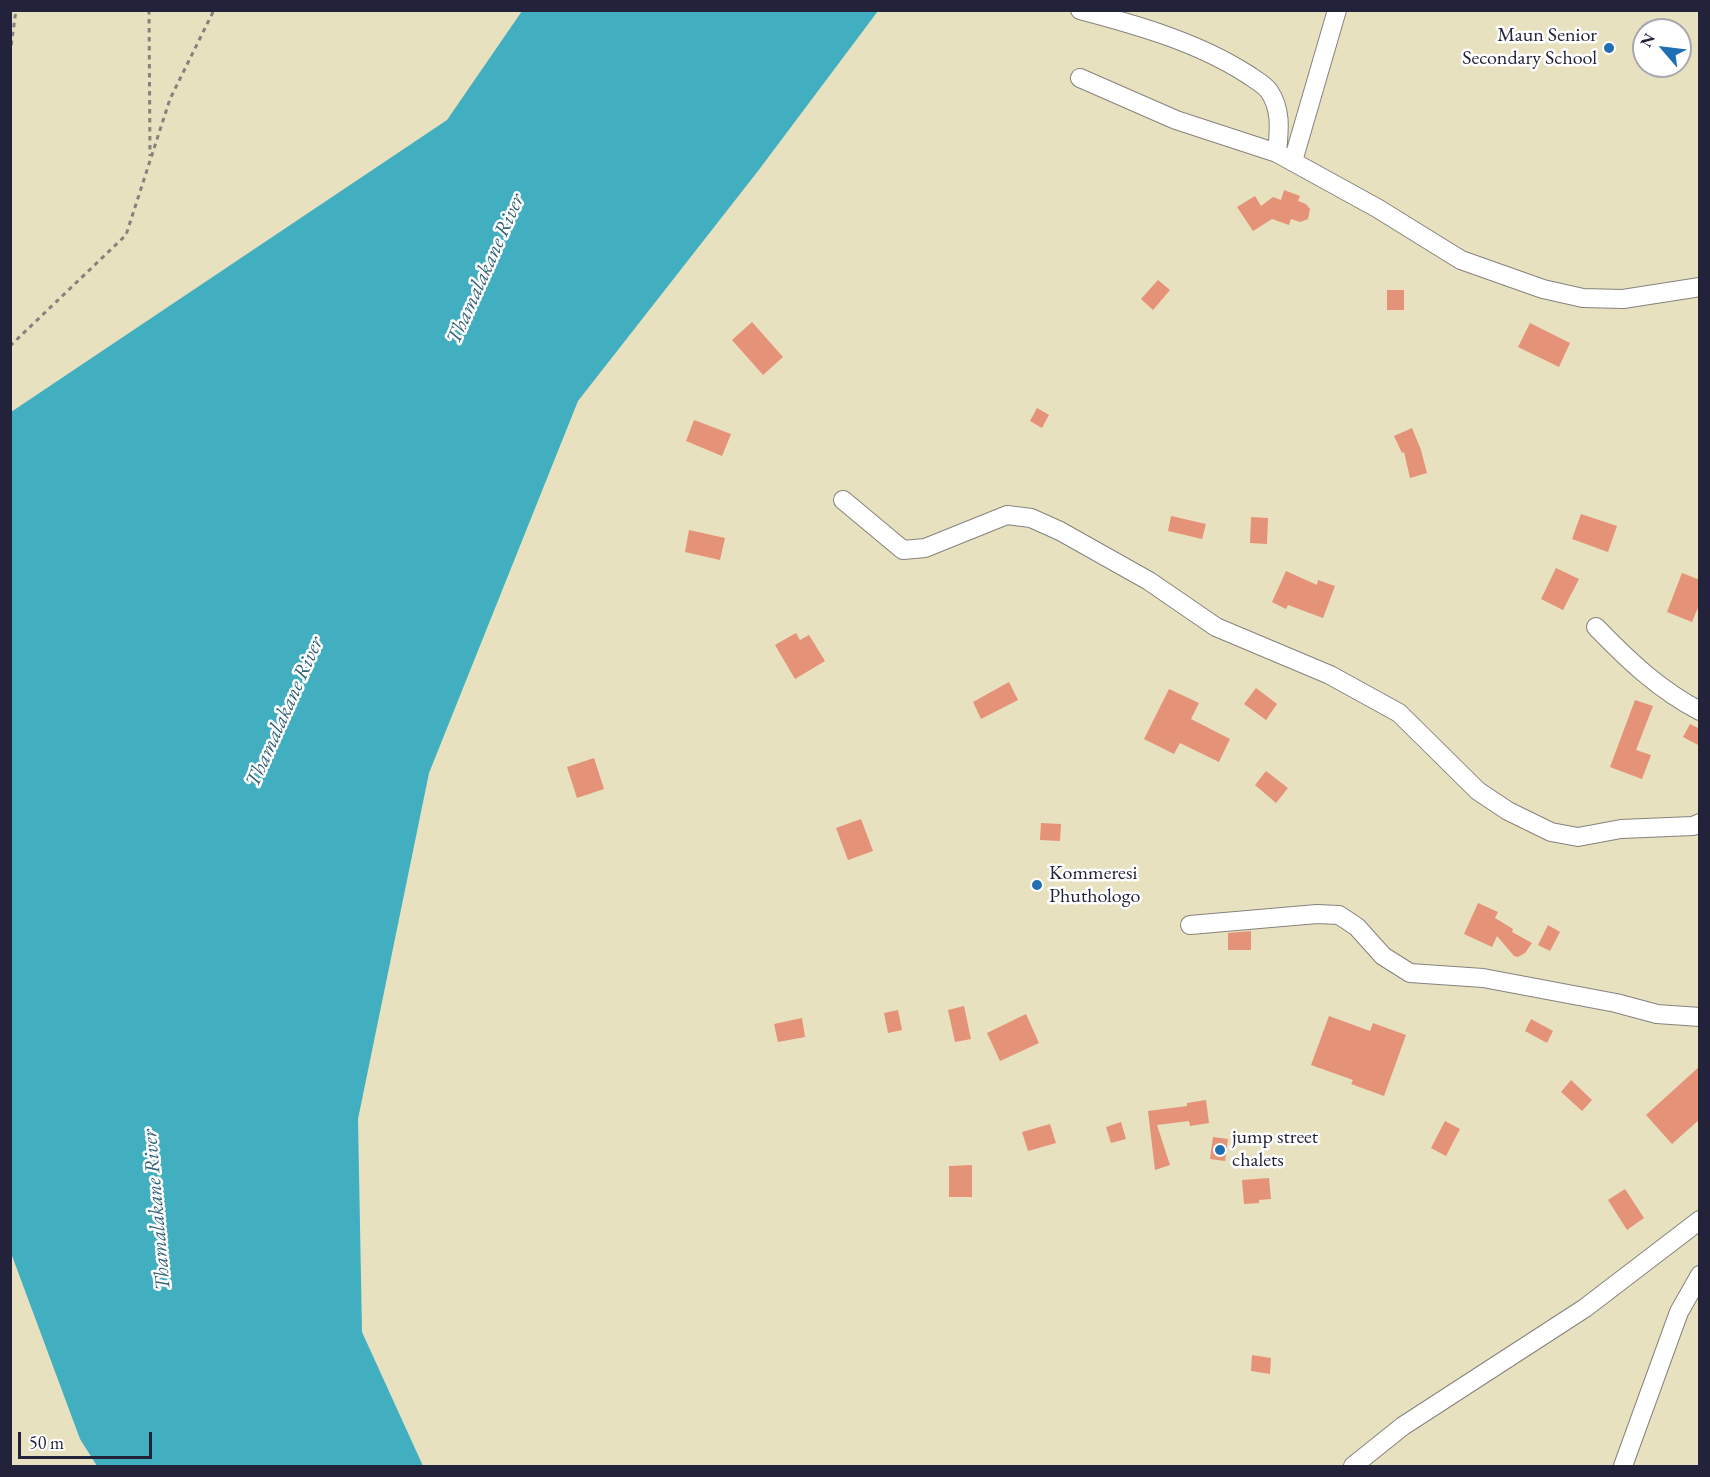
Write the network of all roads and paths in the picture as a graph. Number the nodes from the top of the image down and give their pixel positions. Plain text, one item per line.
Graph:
1 (16, 10) edge
2 (148, 10) edge
3 (214, 10) edge
4 (1080, 10) edge
5 (1337, 10) edge
6 (10, 54) edge
7 (1080, 78) dead end
8 (1285, 157) junction
9 (150, 161) junction
10 (1700, 287) edge
11 (10, 346) edge
12 (843, 500) dead end
13 (1596, 627) dead end
14 (1700, 711) edge
15 (1700, 823) edge
16 (1190, 925) dead end
17 (1700, 1017) edge
18 (1700, 1220) edge
19 (1700, 1275) edge
20 (1353, 1467) edge
21 (1623, 1467) edge

1 - 6 path
2 - 9 path
3 - 9 path
4 - 8 street
5 - 8 street
7 - 8 street
8 - 10 street
9 - 11 path
12 - 15 street
13 - 14 street
16 - 17 street
18 - 20 street
19 - 21 street

